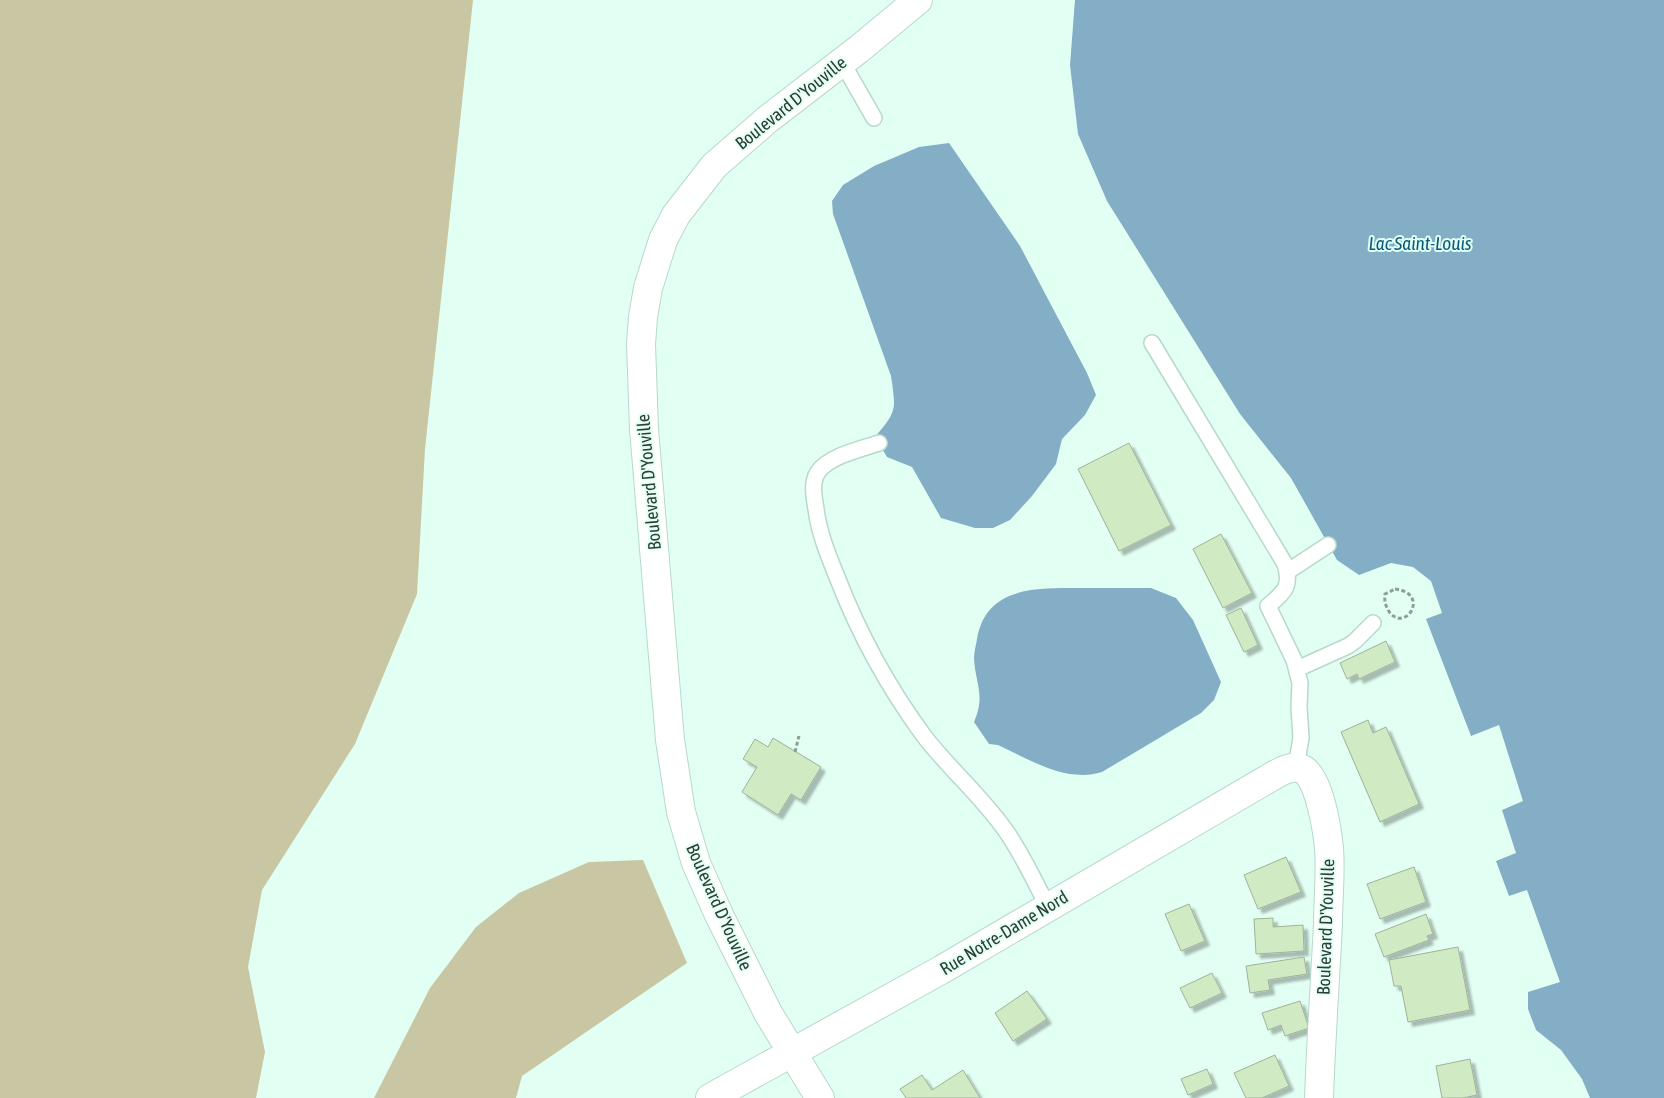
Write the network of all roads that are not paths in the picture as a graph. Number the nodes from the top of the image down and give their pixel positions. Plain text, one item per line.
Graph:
1 (918, 0) edge
2 (842, 62) junction
3 (874, 118) dead end
4 (1152, 343) dead end
5 (879, 443) dead end
6 (1328, 545) dead end
7 (1287, 572) junction
8 (1373, 623) dead end
9 (1297, 669) junction
10 (1296, 767) junction
11 (1048, 907) junction
12 (793, 1052) junction
13 (710, 1098) edge
14 (820, 1098) edge
15 (1319, 1098) edge

1 - 2 street, Boulevard D'Youville
2 - 3 lane
2 - 12 street, Boulevard D'Youville
4 - 7 lane
5 - 11 lane
6 - 7 lane
7 - 9 lane
8 - 9 lane
9 - 10 lane
10 - 11 street, Rue Notre-Dame Nord
10 - 15 street, Boulevard D'Youville
11 - 12 street, Rue Notre-Dame Nord
12 - 13 street, Rue Notre-Dame Nord
12 - 14 street, Boulevard D'Youville

